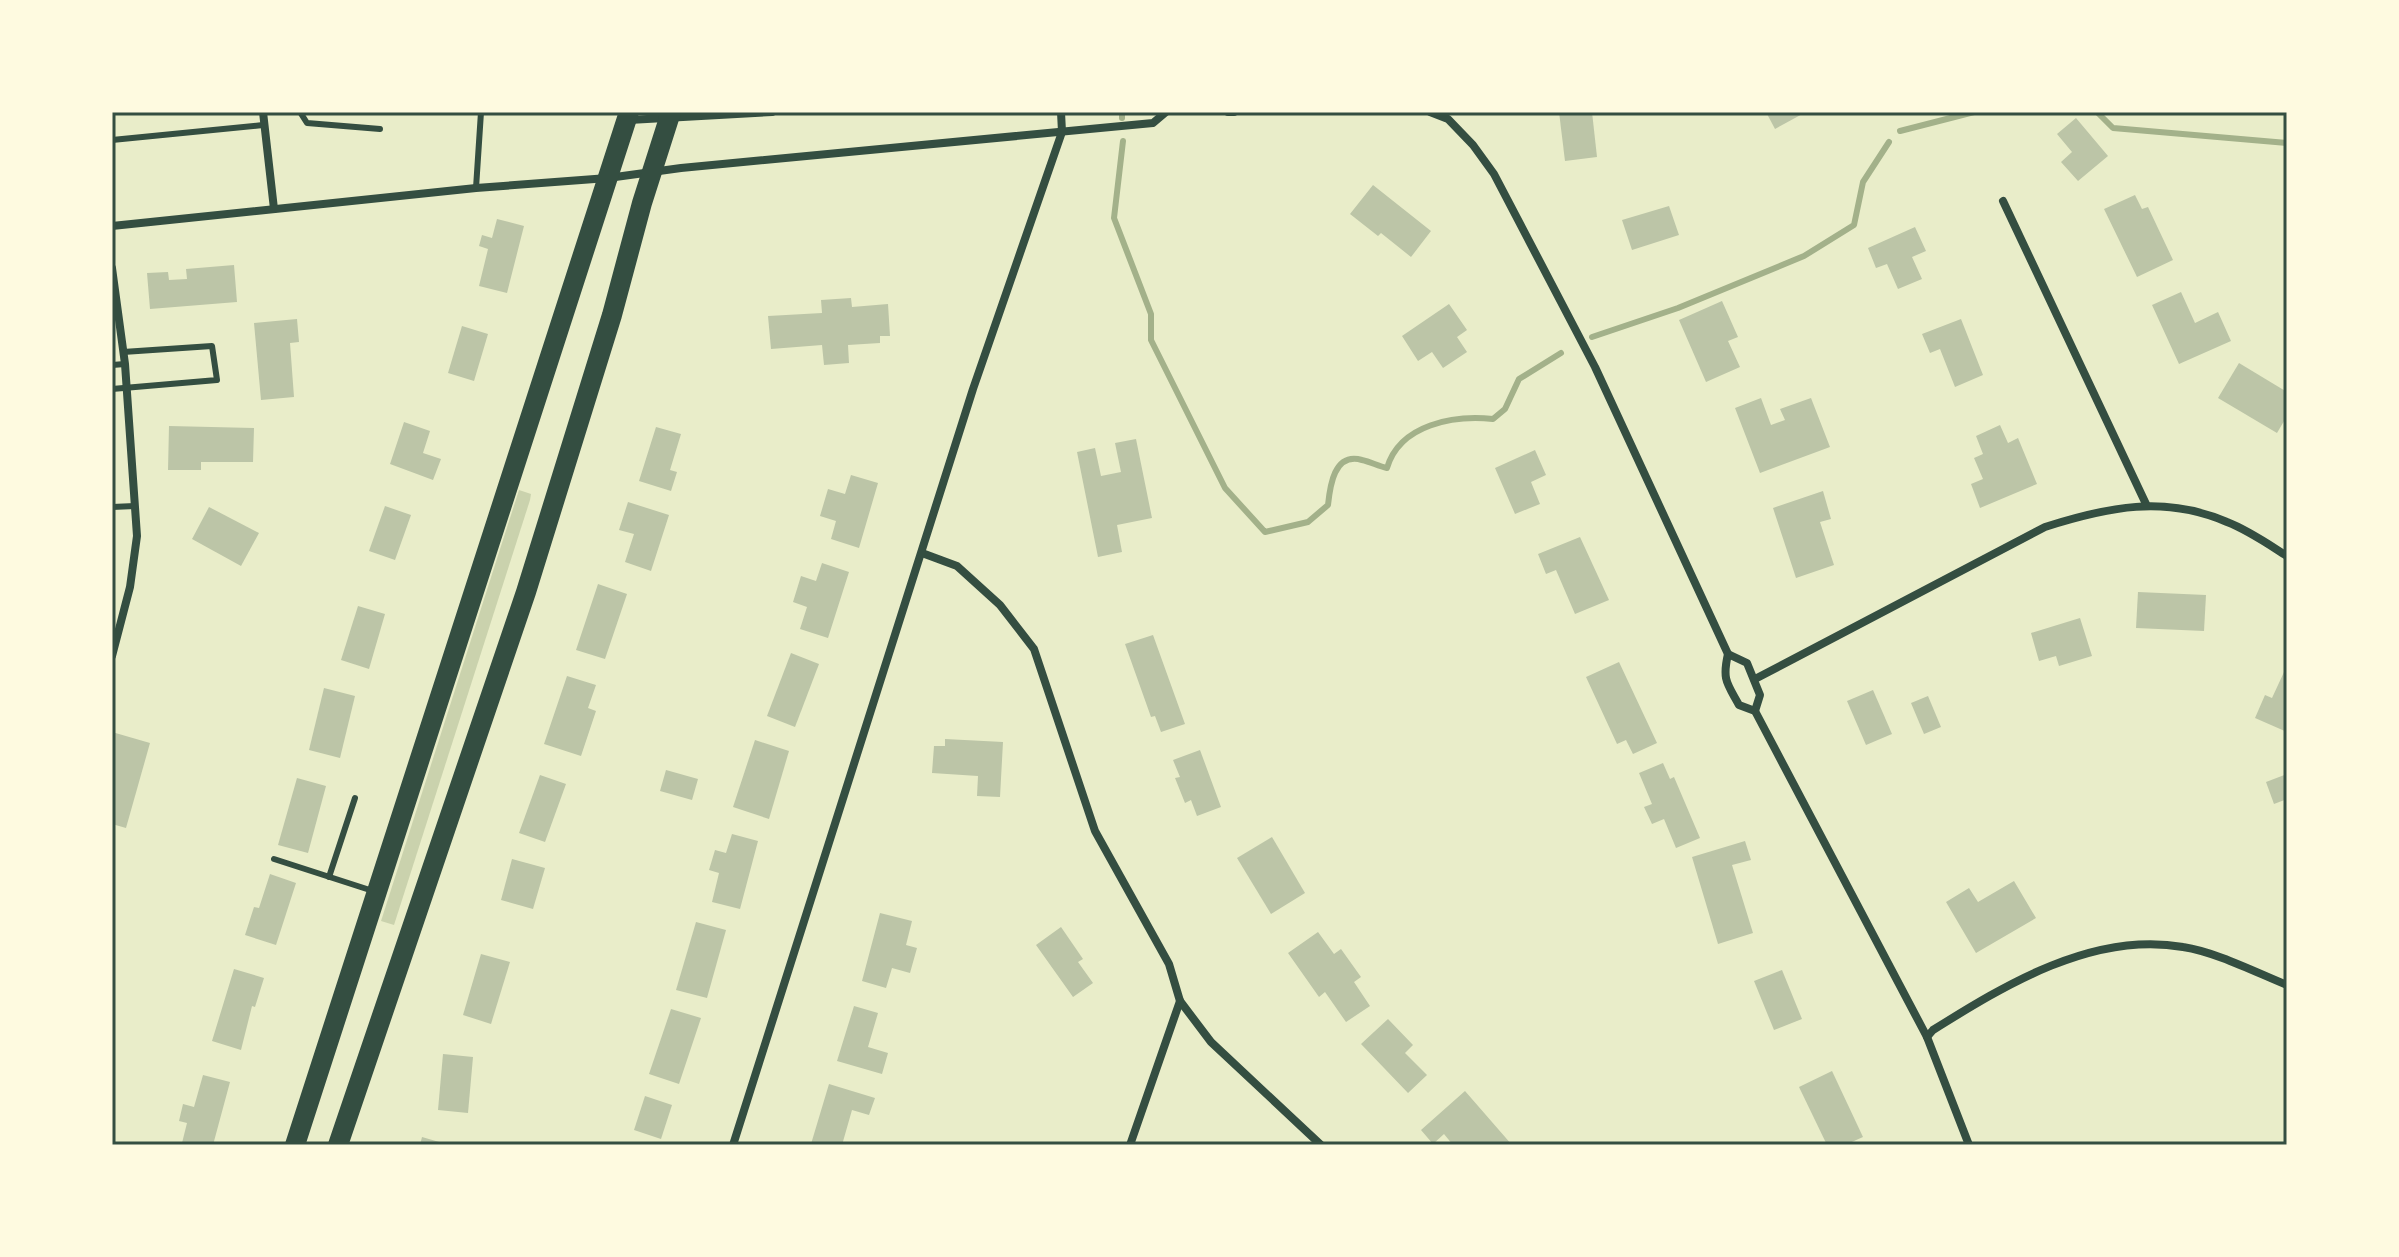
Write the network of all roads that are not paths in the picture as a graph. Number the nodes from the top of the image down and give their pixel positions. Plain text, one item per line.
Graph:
1 (263, 112) edge
2 (300, 112) edge
3 (481, 112) edge
4 (772, 112) edge
5 (1061, 112) edge
6 (1166, 112) edge
7 (1430, 112) edge
8 (628, 116) edge
9 (670, 116) edge
10 (263, 125) junction
11 (380, 129) dead end
12 (1062, 132) junction
13 (112, 140) edge
14 (651, 173) junction
15 (608, 178) junction
16 (476, 188) junction
17 (2003, 201) dead end
18 (274, 209) junction
19 (112, 226) edge
20 (112, 268) edge
21 (123, 352) junction
22 (125, 364) junction
23 (112, 365) edge
24 (125, 388) junction
25 (112, 389) edge
26 (2146, 504) junction
27 (135, 506) junction
28 (112, 507) edge
29 (922, 553) junction
30 (2287, 556) edge
31 (1728, 654) junction
32 (112, 656) edge
33 (1755, 679) junction
34 (1755, 711) junction
35 (355, 798) dead end
36 (274, 859) dead end
37 (329, 877) junction
38 (377, 892) junction
39 (2287, 985) edge
40 (1180, 1001) junction
41 (1927, 1037) junction
42 (295, 1145) edge
43 (338, 1145) edge
44 (733, 1145) edge
45 (1130, 1145) edge
46 (1321, 1145) edge
47 (1969, 1145) edge

1 - 10 street
2 - 11 lane
3 - 16 lane
4 - 9 street
5 - 12 street
6 - 12 street
7 - 31 street
8 - 9 street
8 - 15 highway
9 - 14 highway
10 - 13 lane
10 - 18 street
12 - 14 street
12 - 29 street
14 - 15 street
14 - 43 highway
15 - 16 street
15 - 38 highway
16 - 18 street
17 - 26 street
18 - 19 street
20 - 21 street
21 - 22 street
21 - 24 lane
22 - 23 lane
22 - 24 street
24 - 25 lane
24 - 27 street
26 - 30 street
26 - 33 street
27 - 28 lane
27 - 32 street
29 - 40 street
29 - 44 street
31 - 33 street
31 - 34 street
33 - 34 street
34 - 41 street
35 - 37 lane
36 - 37 lane
37 - 38 lane
38 - 42 highway
39 - 41 street
40 - 45 street
40 - 46 street
41 - 47 street

